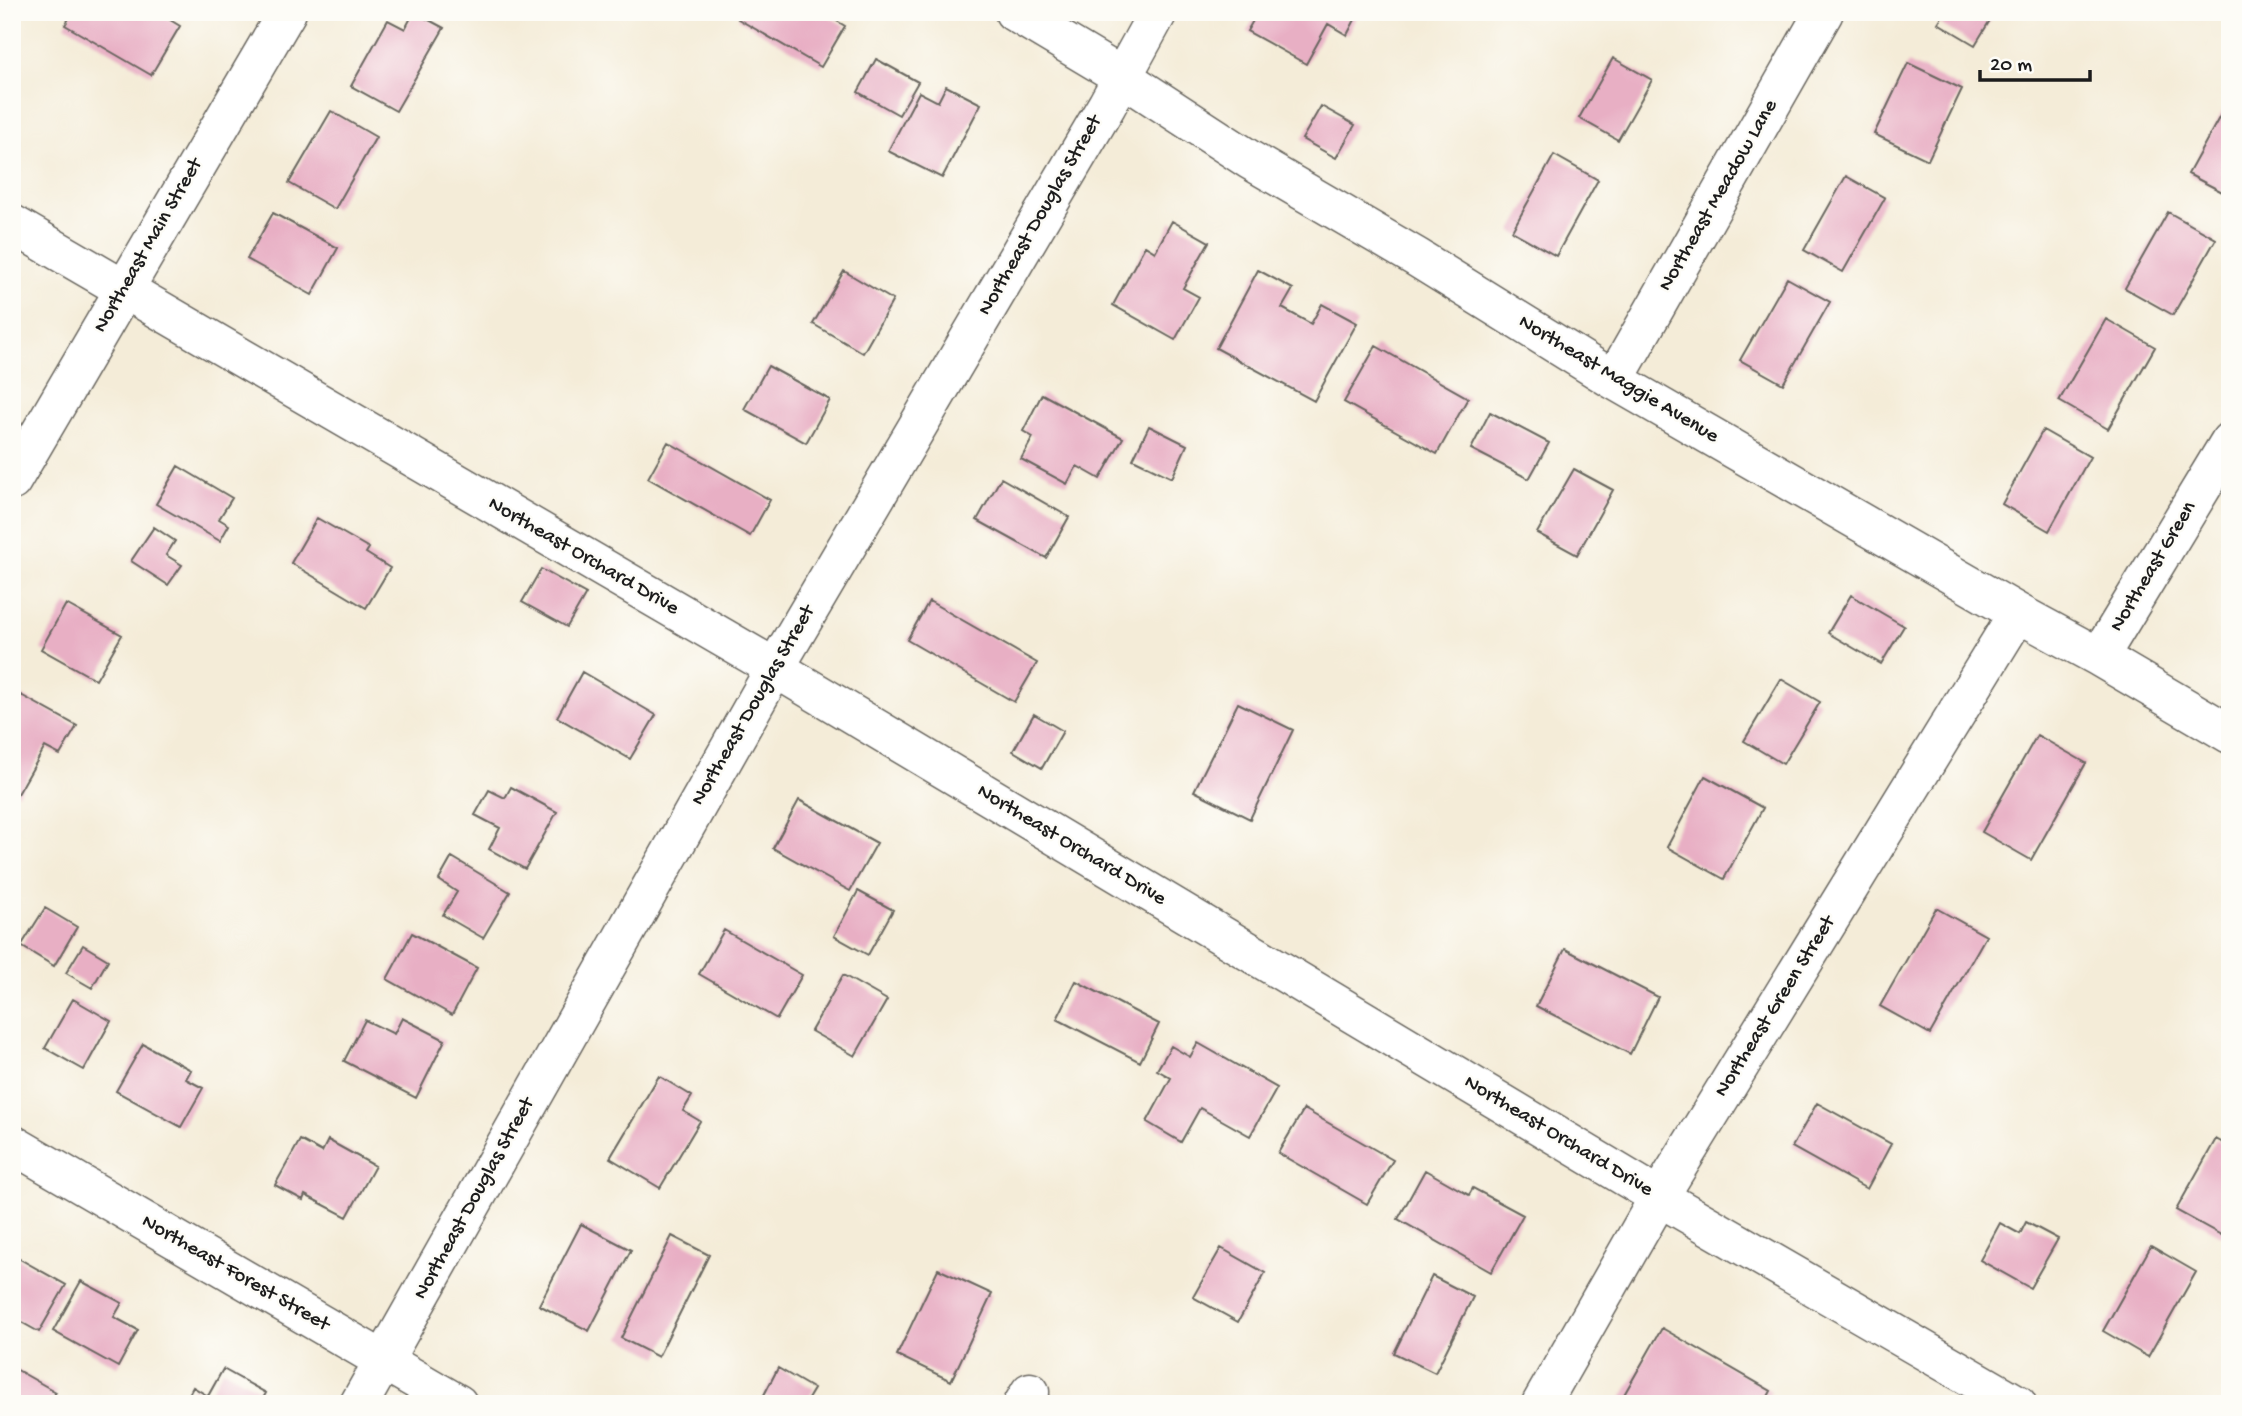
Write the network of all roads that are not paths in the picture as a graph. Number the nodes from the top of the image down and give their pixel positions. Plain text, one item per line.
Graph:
1 (287, 12) edge
2 (1014, 12) edge
3 (1158, 12) edge
4 (1824, 12) edge
5 (1121, 76) junction
6 (12, 224) edge
7 (123, 289) junction
8 (1614, 380) junction
9 (2230, 441) edge
10 (12, 481) edge
11 (2018, 613) junction
12 (2099, 657) junction
13 (775, 668) junction
14 (2230, 734) edge
15 (12, 1144) edge
16 (1659, 1197) junction
17 (384, 1360) junction
18 (359, 1404) edge
19 (458, 1404) edge
20 (1541, 1404) edge
21 (2017, 1404) edge

1 - 7 street, Northeast Main Street
2 - 5 street, Northeast Maggie Avenue
3 - 5 street, Northeast Douglas Street
4 - 8 street, Northeast Meadow Lane
5 - 8 street, Northeast Maggie Avenue
5 - 13 street, Northeast Douglas Street
6 - 7 street, Northeast Orchard Drive
7 - 10 street, Northeast Main Street
7 - 13 street, Northeast Orchard Drive
8 - 11 street, Northeast Maggie Avenue
9 - 12 street, Northeast Green
11 - 12 street, Northeast Maggie Avenue
11 - 16 street, Northeast Green Street
12 - 14 street, Northeast Maggie Avenue
13 - 16 street, Northeast Orchard Drive
13 - 17 street, Northeast Douglas Street
15 - 17 street, Northeast Forest Street
16 - 20 street, Northeast Green Street
16 - 21 street, Northeast Orchard Drive
17 - 18 street, Northeast Douglas Street
17 - 19 street, Northeast Forest Street

